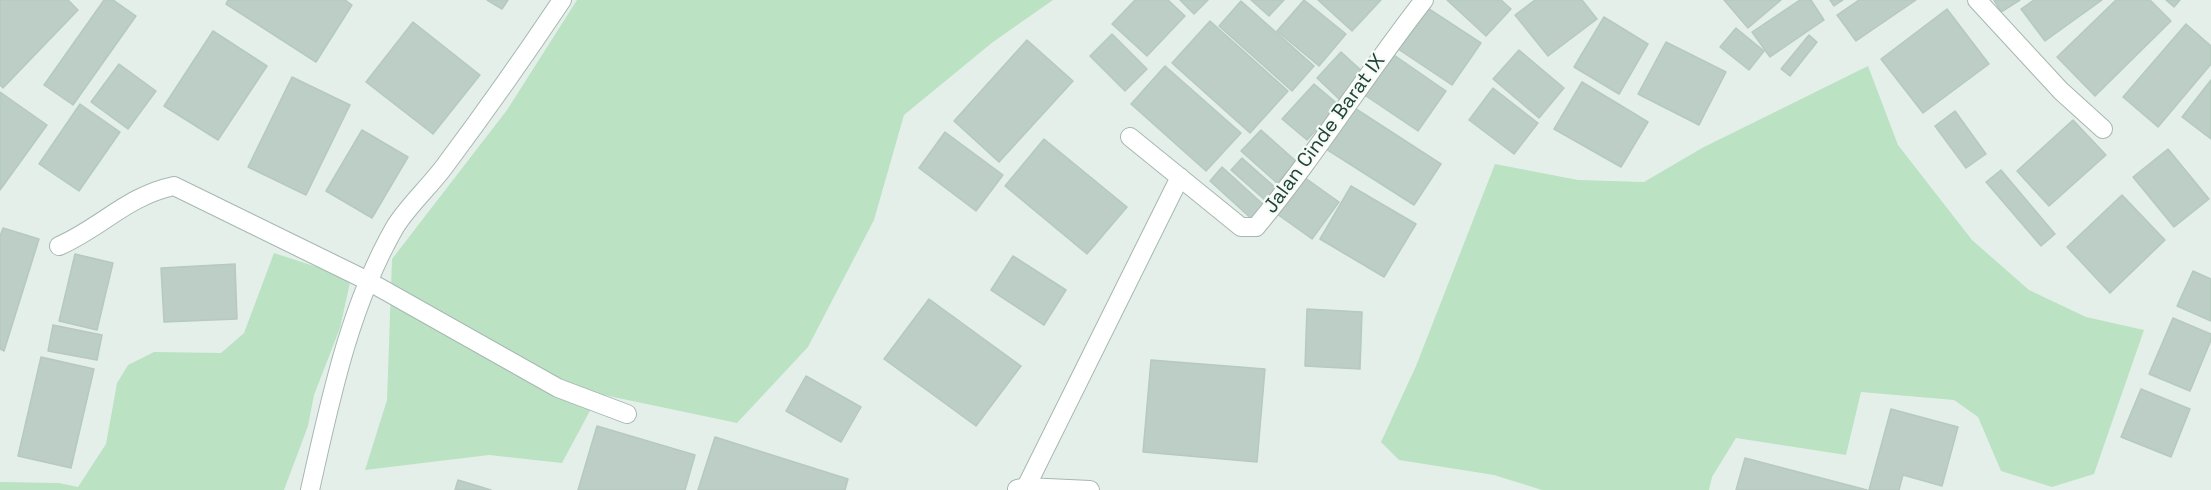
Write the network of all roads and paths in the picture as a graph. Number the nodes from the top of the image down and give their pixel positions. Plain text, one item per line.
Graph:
1 (562, 0) edge
2 (1424, 0) edge
3 (1977, 0) edge
4 (2103, 129) dead end
5 (1130, 137) dead end
6 (1180, 177) junction
7 (59, 246) dead end
8 (368, 281) junction
9 (627, 414) dead end
10 (1021, 488) edge
11 (310, 490) edge
12 (1090, 490) edge

1 - 8 street
2 - 6 street, Jalan Cinde Barat IX
3 - 4 street
5 - 6 street, Jalan Cinde Barat IX
6 - 10 street
7 - 8 street
8 - 9 street
8 - 11 street
10 - 12 street

